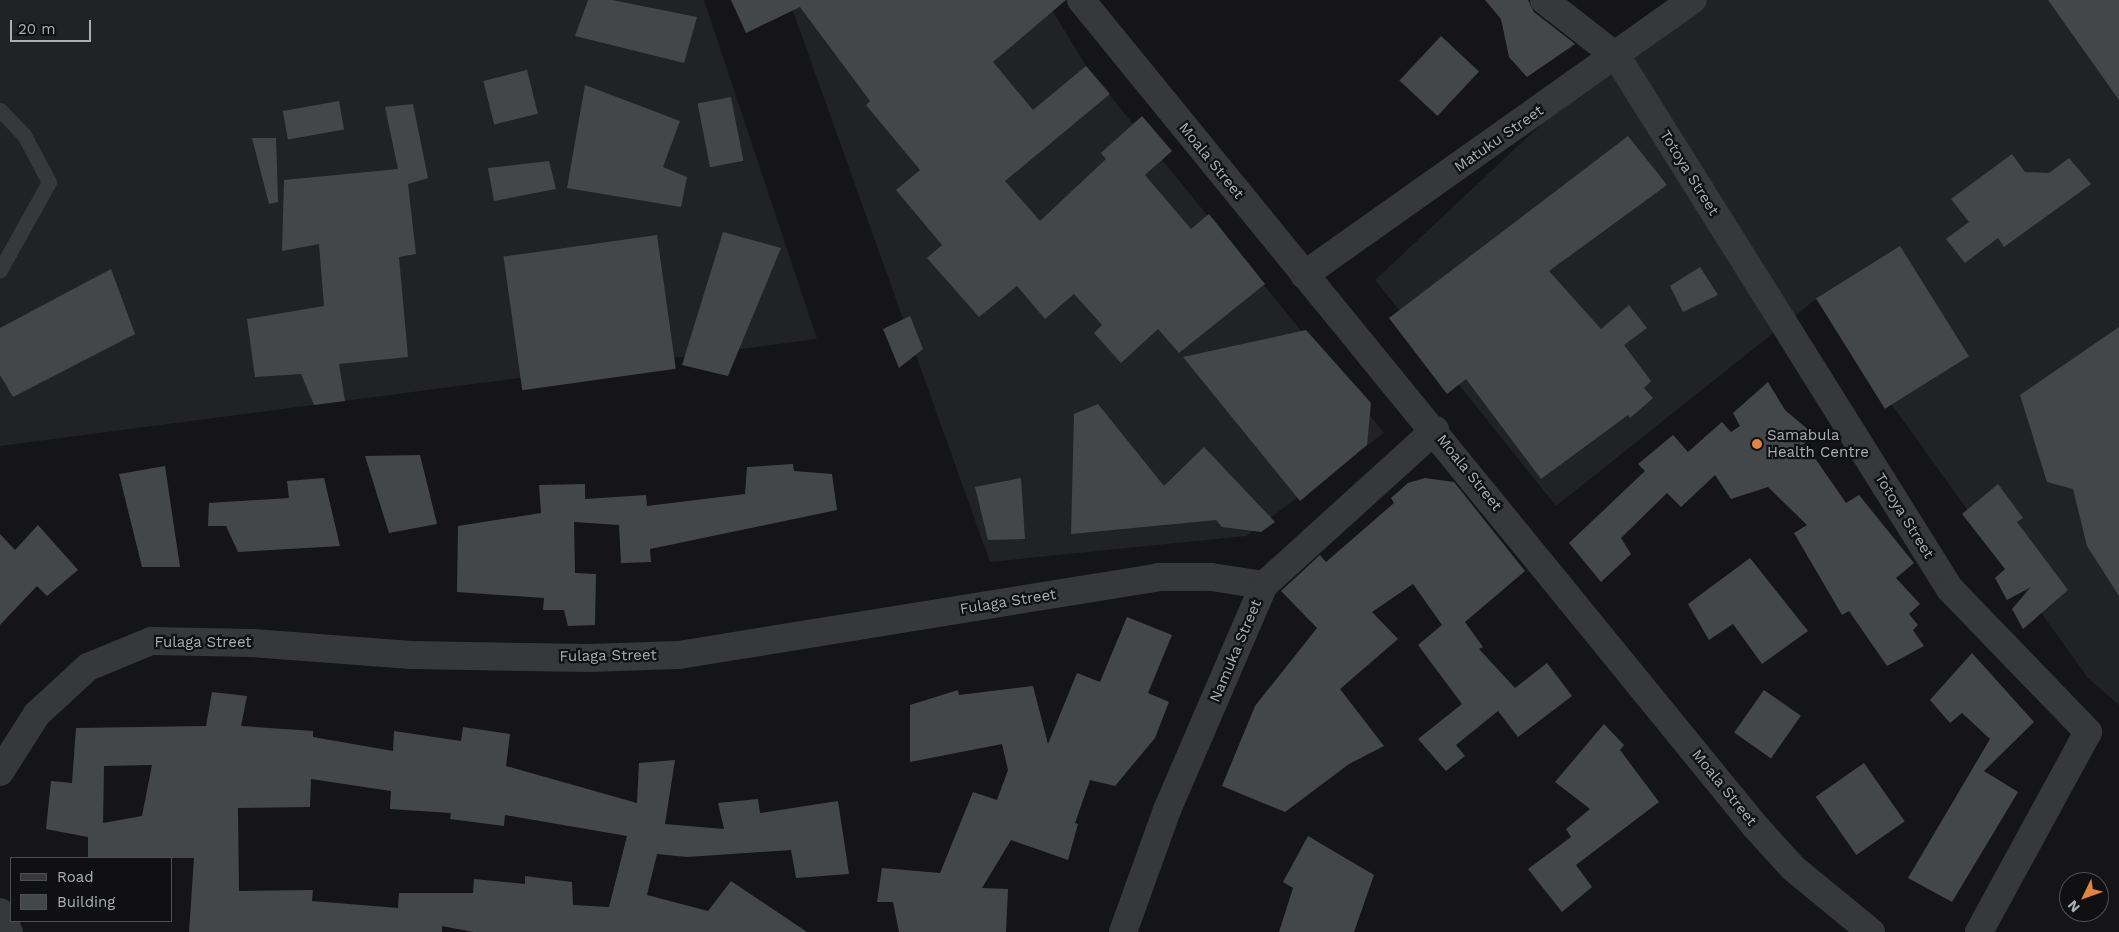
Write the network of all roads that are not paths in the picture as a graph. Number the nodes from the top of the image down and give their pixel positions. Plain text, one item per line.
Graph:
1 (1081, 0) edge
2 (1544, 0) edge
3 (1693, 0) edge
4 (1616, 57) junction
5 (0, 110) edge
6 (0, 270) edge
7 (1304, 275) junction
8 (1435, 430) junction
9 (1264, 585) junction
10 (0, 772) edge
11 (0, 912) edge
12 (8, 932) edge
13 (1123, 932) edge
14 (1872, 932) edge
15 (1980, 932) edge

1 - 7 street, Moala Street
2 - 4 street, Totoya Street
3 - 4 street, Matuku Street
4 - 7 street, Matuku Street
4 - 15 street, Totoya Street
5 - 6 lane
7 - 8 street, Moala Street
8 - 9 street, Namuka Street
8 - 14 street, Moala Street
9 - 10 street, Fulaga Street
9 - 13 street, Namuka Street
11 - 12 street

